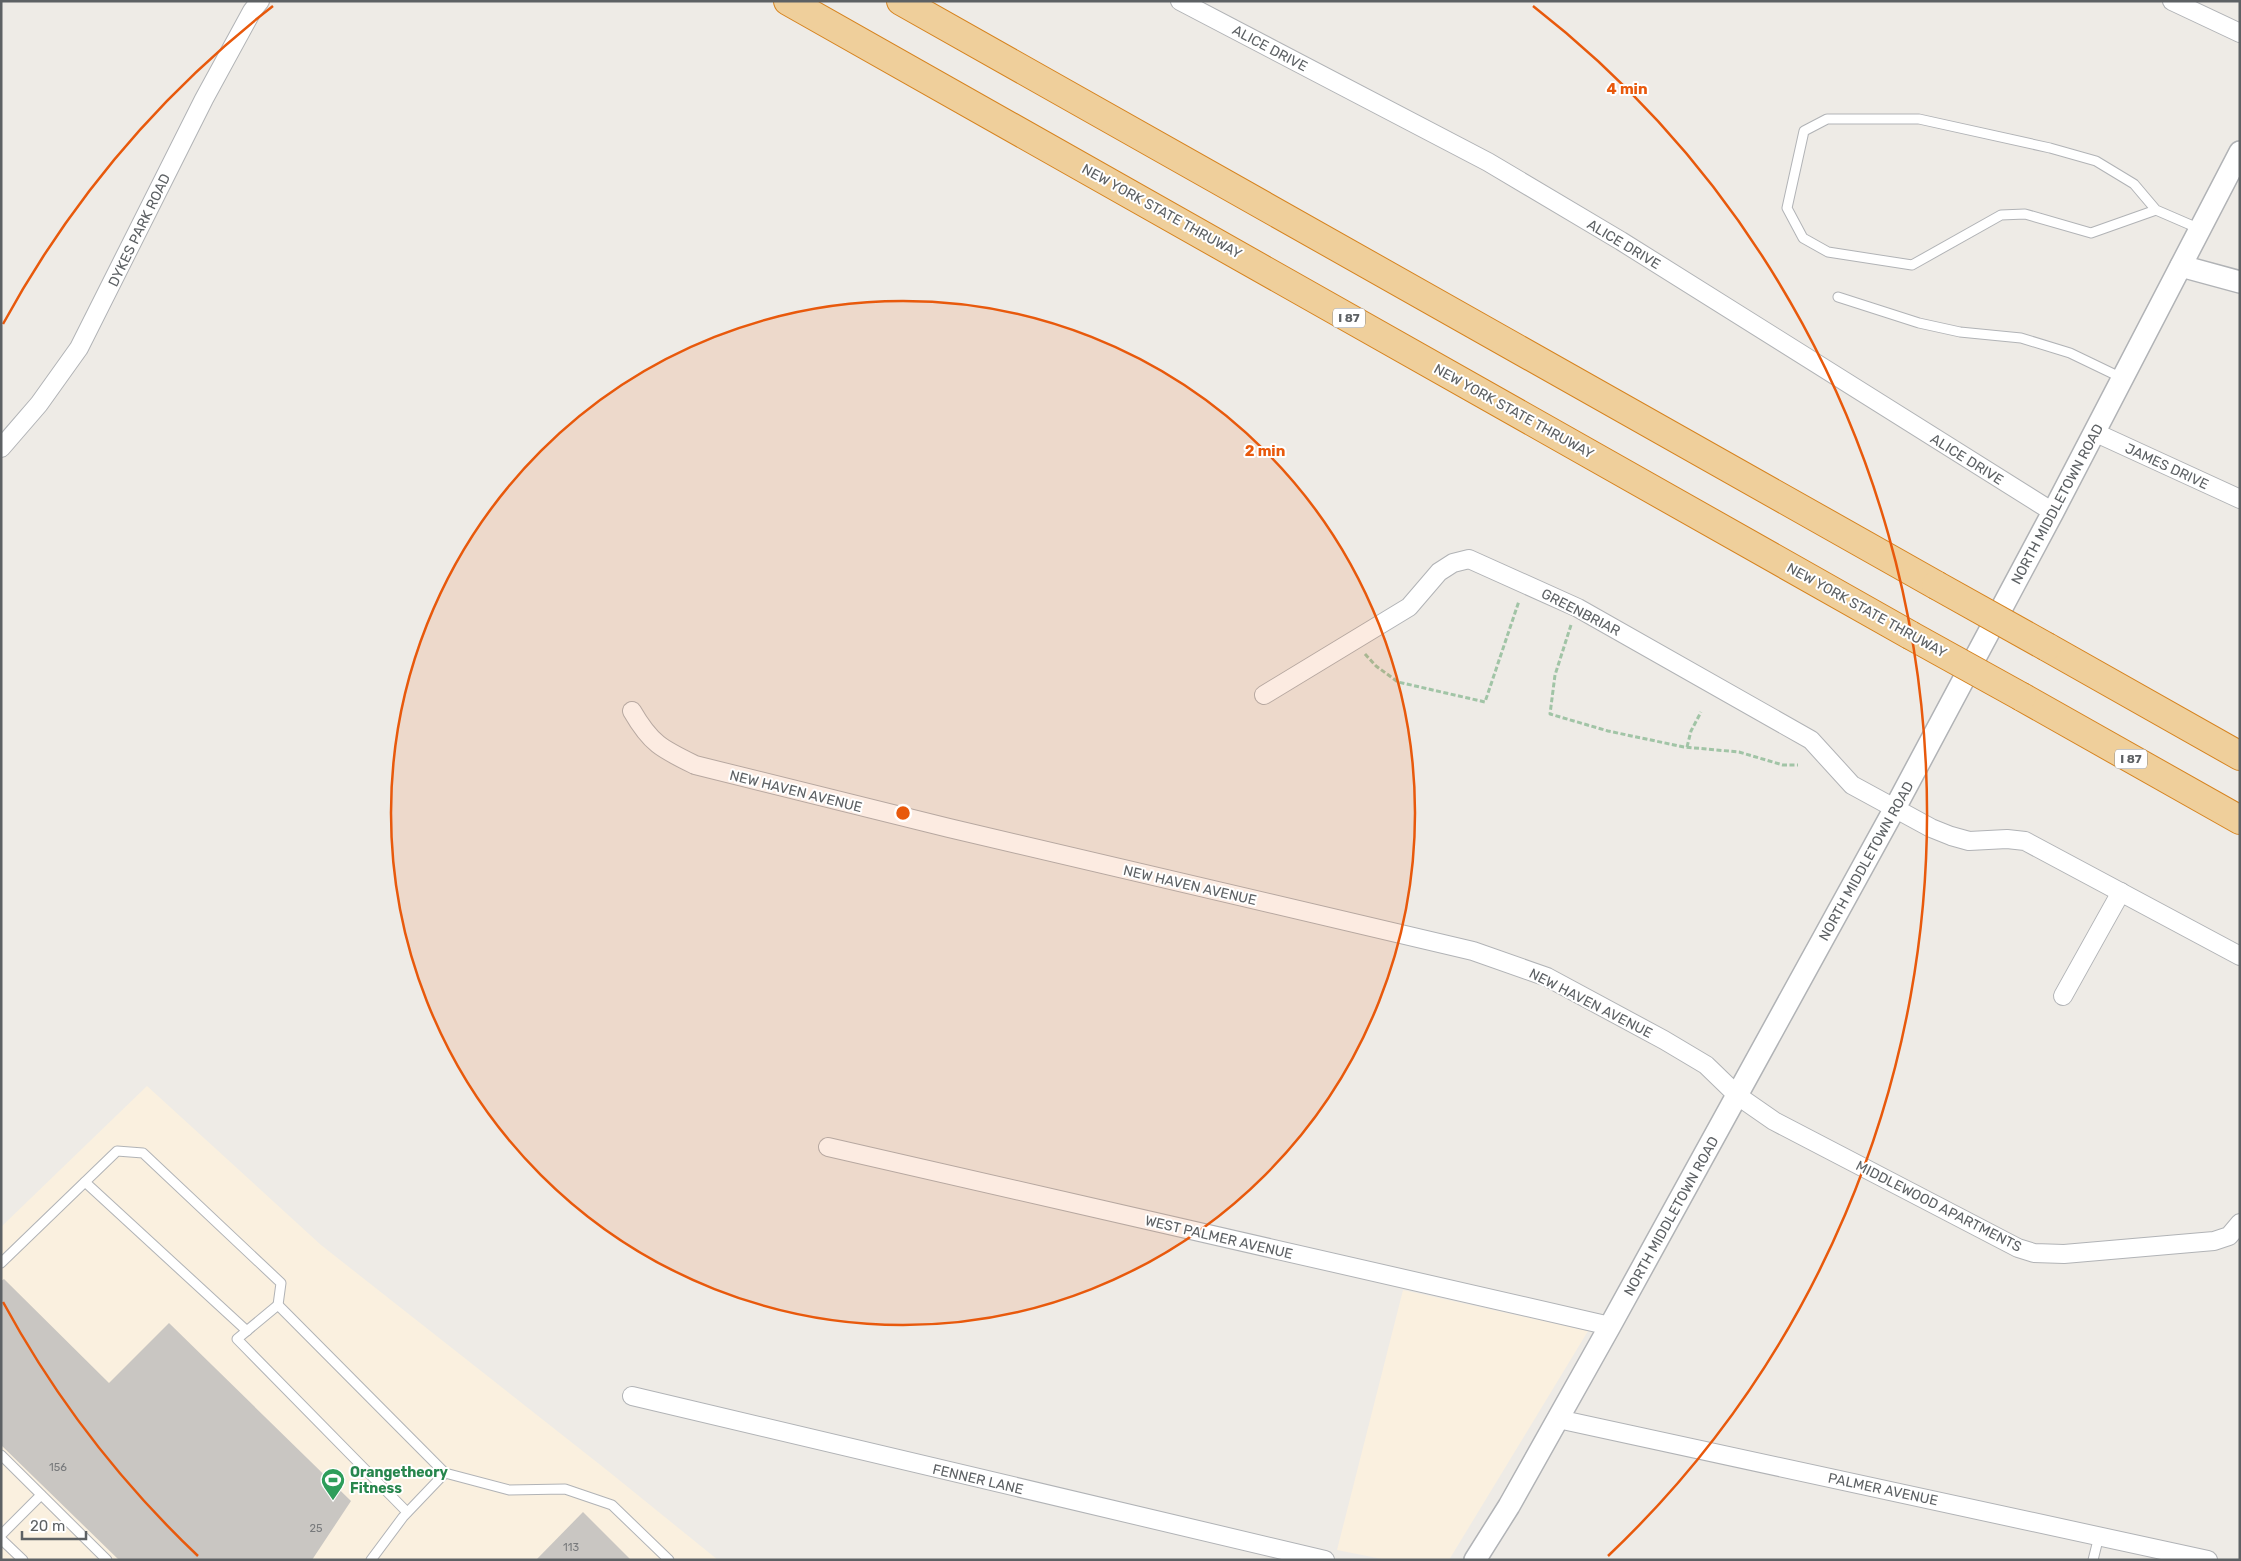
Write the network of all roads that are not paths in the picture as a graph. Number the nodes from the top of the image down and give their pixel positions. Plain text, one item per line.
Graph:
1 (260, 1) edge
2 (788, 1) edge
3 (901, 1) edge
4 (1180, 1) edge
5 (2172, 1) edge
6 (2240, 33) edge
7 (2240, 152) edge
8 (2156, 210) junction
9 (2200, 229) junction
10 (2181, 266) junction
11 (2240, 282) edge
12 (1838, 297) dead end
13 (2123, 378) junction
14 (2094, 432) junction
15 (1, 448) edge
16 (2240, 499) edge
17 (2053, 512) junction
18 (1264, 695) dead end
19 (632, 711) dead end
20 (2240, 756) edge
21 (1895, 808) junction
22 (2240, 820) edge
23 (2121, 892) junction
24 (2240, 956) edge
25 (2063, 996) dead end
26 (1738, 1096) junction
27 (828, 1147) dead end
28 (85, 1182) junction
29 (2240, 1223) edge
30 (1, 1263) edge
31 (278, 1306) junction
32 (1610, 1326) junction
33 (247, 1331) junction
34 (632, 1396) dead end
35 (1558, 1419) junction
36 (1, 1455) edge
37 (445, 1473) junction
38 (41, 1495) junction
39 (407, 1512) junction
40 (1, 1535) edge
41 (2099, 1536) junction
42 (1, 1539) edge
43 (23, 1560) edge
44 (107, 1560) edge
45 (371, 1560) edge
46 (670, 1560) edge
47 (1325, 1560) edge
48 (1475, 1560) edge
49 (2092, 1560) edge
50 (2208, 1560) edge

1 - 15 street, DYKES PARK ROAD
2 - 22 highway, NEW YORK STATE THRUWAY / I 87, bridge
3 - 20 highway, bridge
4 - 17 street, ALICE DRIVE
5 - 6 street
7 - 9 street, NORTH MIDDLETOWN ROAD
8 - 8 lane
8 - 9 lane
9 - 10 street, NORTH MIDDLETOWN ROAD
10 - 11 street
10 - 13 street, NORTH MIDDLETOWN ROAD
12 - 13 lane
13 - 14 street, NORTH MIDDLETOWN ROAD
14 - 16 street, JAMES DRIVE
14 - 17 street, NORTH MIDDLETOWN ROAD
17 - 21 street, NORTH MIDDLETOWN ROAD
18 - 21 street, GREENBRIAR
19 - 26 street, NEW HAVEN AVENUE
21 - 23 street
21 - 26 street, NORTH MIDDLETOWN ROAD
23 - 24 street
23 - 25 street
26 - 29 street, MIDDLEWOOD APARTMENTS
26 - 32 street, NORTH MIDDLETOWN ROAD
27 - 32 street, WEST PALMER AVENUE
28 - 30 lane
28 - 31 lane
28 - 33 lane
31 - 33 lane
31 - 37 lane
32 - 35 street, NORTH MIDDLETOWN ROAD
33 - 39 lane
34 - 47 street, FENNER LANE
35 - 41 street, PALMER AVENUE
35 - 48 street, NORTH MIDDLETOWN ROAD
36 - 38 lane
37 - 39 lane
37 - 46 lane
38 - 40 lane
38 - 44 lane
39 - 45 lane
41 - 49 lane
41 - 50 street, PALMER AVENUE
42 - 43 lane

